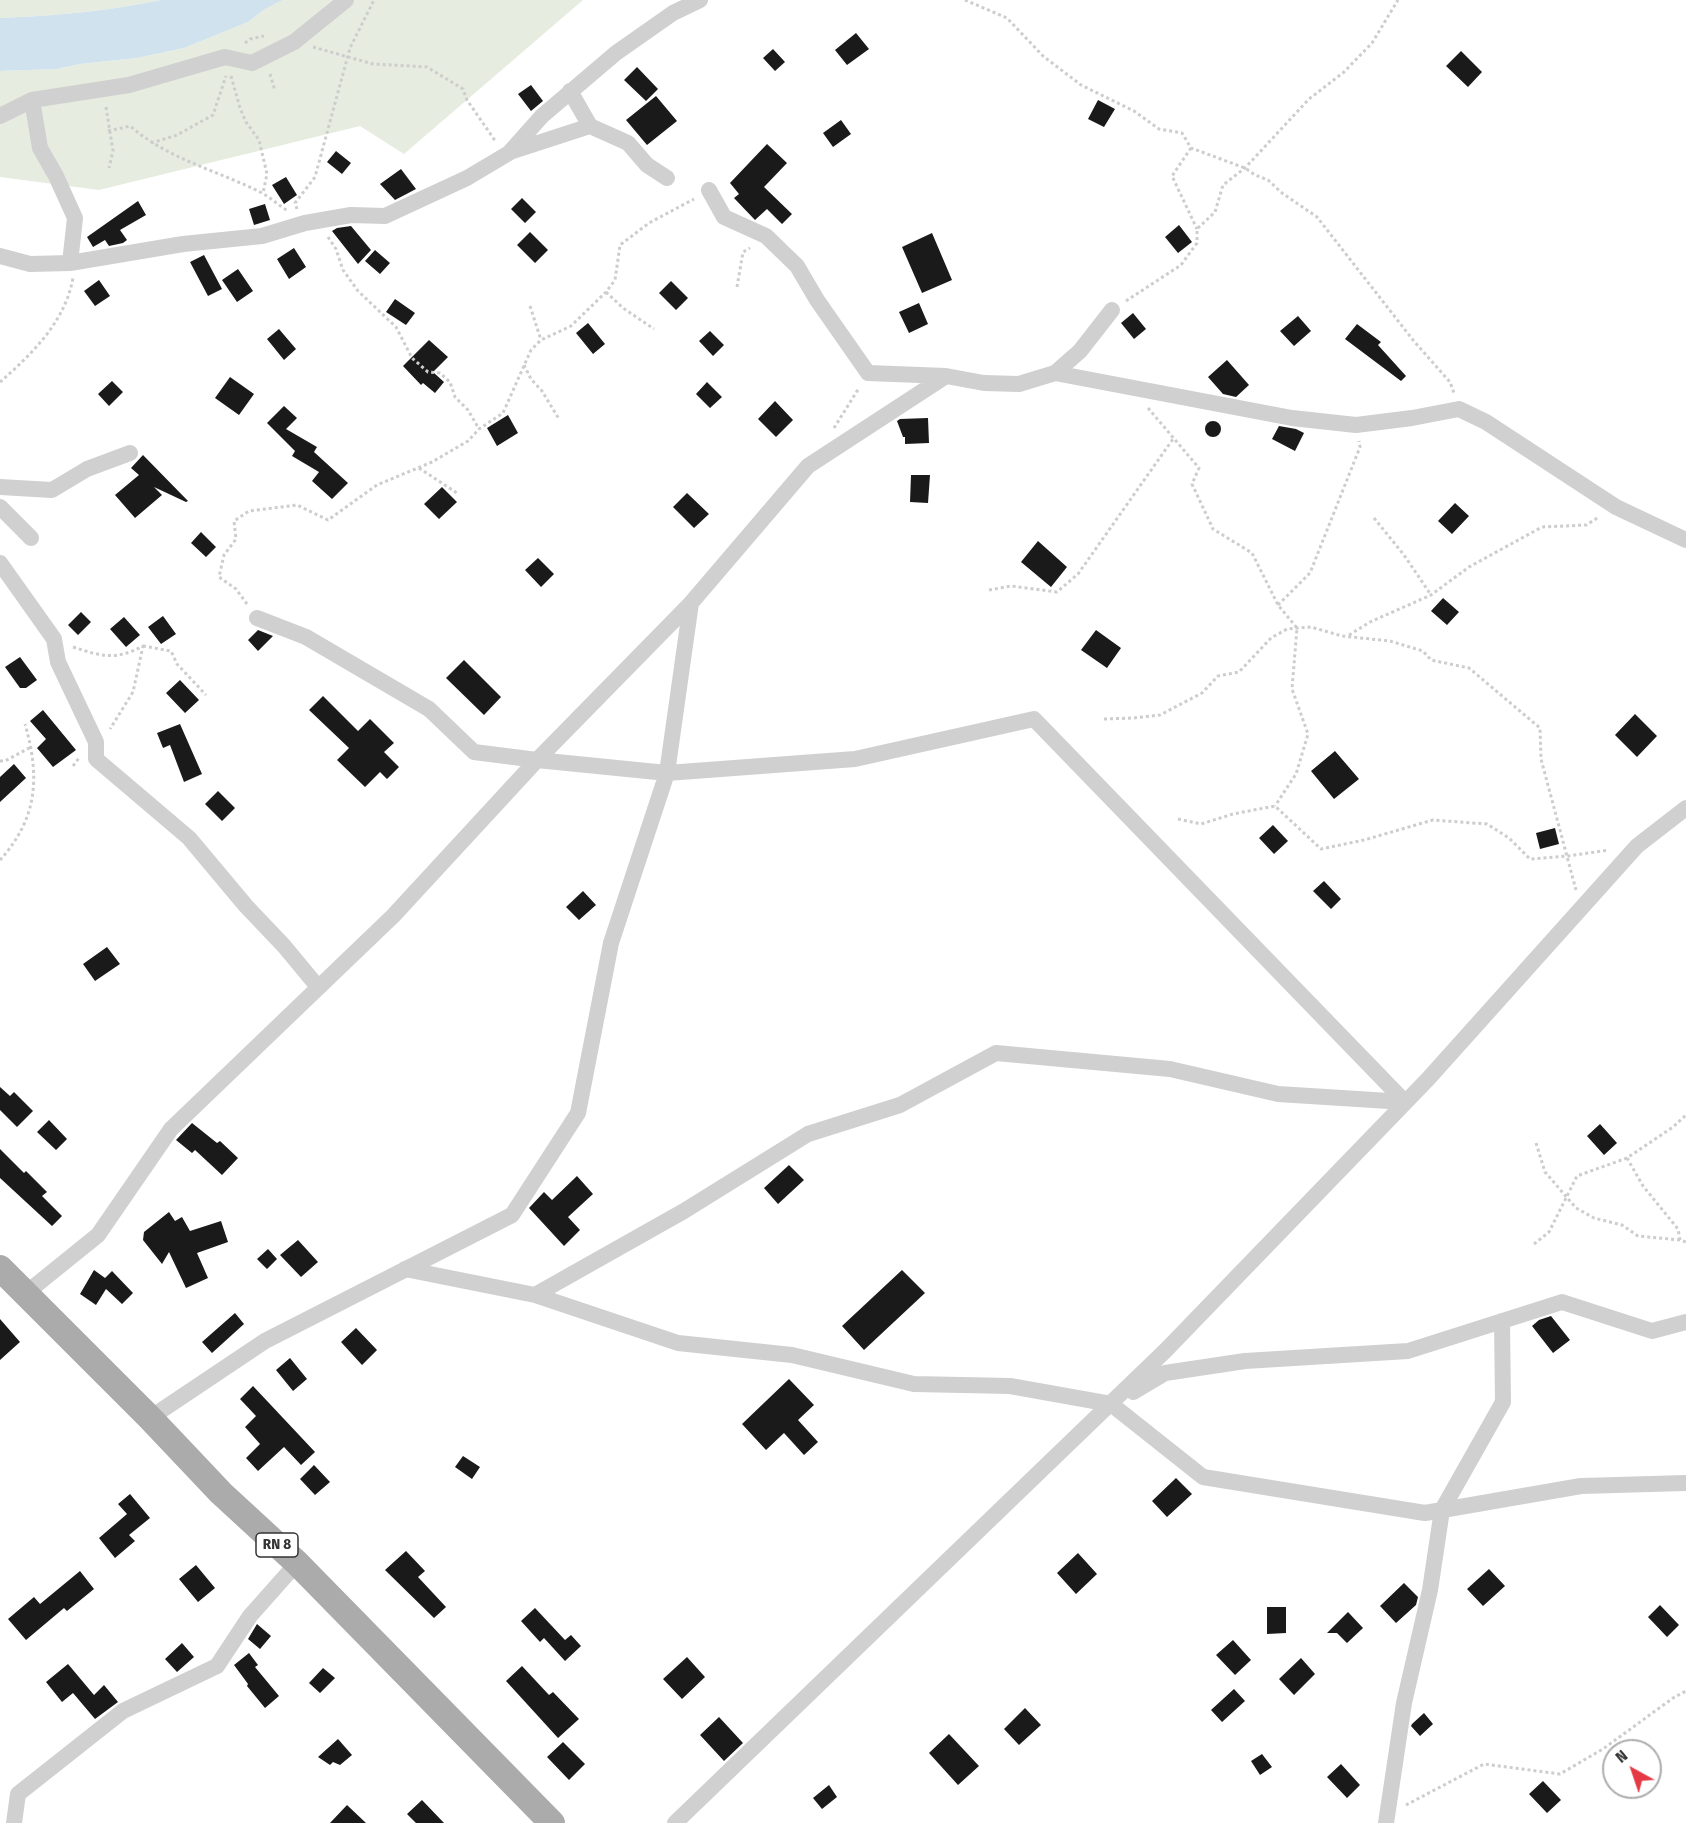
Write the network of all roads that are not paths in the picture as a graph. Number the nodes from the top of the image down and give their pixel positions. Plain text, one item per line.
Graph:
1 (346, 0) edge
2 (700, 0) edge
3 (570, 91) junction
4 (32, 100) junction
5 (0, 116) edge
6 (590, 126) junction
7 (509, 153) junction
8 (667, 178) dead end
9 (709, 190) road end
10 (0, 256) edge
11 (70, 263) junction
12 (1112, 310) road end
13 (1055, 373) junction
14 (946, 376) junction
15 (130, 453) dead end
16 (0, 487) edge
17 (0, 507) edge
18 (31, 538) dead end
19 (1686, 540) edge
20 (0, 563) edge
21 (691, 603) junction
22 (257, 618) road end
23 (537, 760) junction
24 (667, 773) junction
25 (1686, 808) edge
26 (318, 987) junction
27 (1405, 1102) junction
28 (0, 1268) edge
29 (405, 1269) junction
30 (25, 1294) junction
31 (535, 1294) junction
32 (1502, 1322) junction
33 (1686, 1322) edge
34 (1111, 1404) junction
35 (150, 1419) junction
36 (1686, 1483) edge
37 (1442, 1510) junction
38 (297, 1563) junction
39 (1387, 1816) edge
40 (14, 1823) edge
41 (552, 1823) edge
42 (675, 1823) edge

1 - 4 street
2 - 3 street
3 - 6 street
3 - 7 street
4 - 5 street
4 - 11 street
6 - 7 street
6 - 8 street
7 - 11 street
9 - 14 street
10 - 11 street
12 - 13 street
13 - 14 street
13 - 19 street
14 - 21 street
15 - 16 street
17 - 18 street
20 - 26 street
21 - 23 street
21 - 24 street
22 - 23 street
23 - 24 street
23 - 26 street
24 - 27 street
24 - 29 street
25 - 27 street
26 - 30 street
27 - 31 street
27 - 34 street
28 - 30 main road, RN 8
29 - 31 street
29 - 35 street
30 - 35 main road, RN 8
31 - 34 street
32 - 33 street
32 - 34 street
32 - 37 street
34 - 37 street
34 - 42 street
35 - 38 main road, RN 8
36 - 37 street
37 - 39 street
38 - 40 street
38 - 41 main road, RN 8

